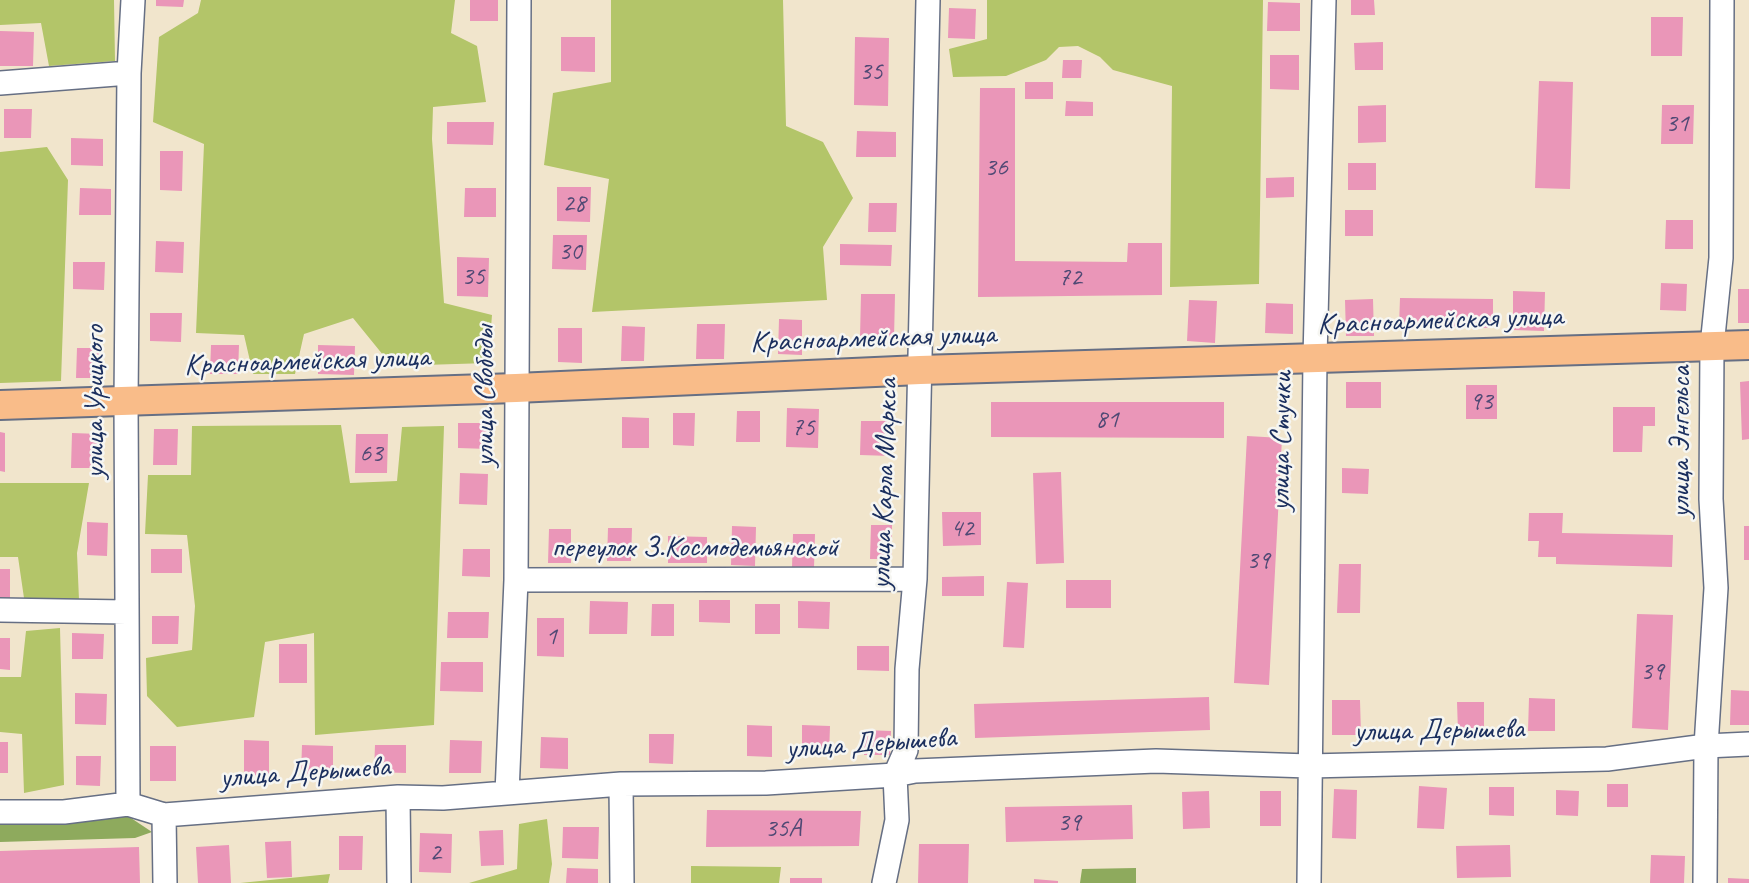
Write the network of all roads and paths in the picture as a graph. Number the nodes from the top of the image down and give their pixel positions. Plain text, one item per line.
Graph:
1 (133, 0) edge
2 (519, 0) edge
3 (928, 0) edge
4 (1324, 0) edge
5 (1722, 0) edge
6 (129, 73) junction
7 (0, 83) edge
8 (1749, 345) edge
9 (1712, 346) junction
10 (1315, 358) junction
11 (920, 370) junction
12 (516, 388) junction
13 (126, 401) junction
14 (0, 405) edge
15 (915, 579) junction
16 (516, 580) junction
17 (0, 610) edge
18 (126, 612) junction
19 (1749, 744) edge
20 (1706, 746) junction
21 (1309, 766) junction
22 (895, 775) junction
23 (621, 784) junction
24 (507, 793) junction
25 (398, 796) junction
26 (128, 804) junction
27 (0, 812) edge
28 (164, 815) junction
29 (165, 883) edge
30 (399, 883) edge
31 (622, 883) edge
32 (884, 883) edge
33 (1309, 883) edge
34 (1705, 883) edge

1 - 6 street, улица Урицкого
2 - 12 street, улица Свободы
3 - 11 street, улица Карла Маркса
4 - 10 street, улица Стучки
5 - 9 street, улица Энгельса
6 - 7 street
6 - 13 street, улица Урицкого
8 - 9 main road, Красноармейская улица
9 - 10 main road, Красноармейская улица
9 - 20 street, улица Энгельса
10 - 11 main road, Красноармейская улица
10 - 21 street, улица Стучки
11 - 12 main road, Красноармейская улица
11 - 15 street, улица Карла Маркса
12 - 13 main road, Красноармейская улица
12 - 16 street, улица Свободы
13 - 14 main road, Красноармейская улица
13 - 18 street, улица Урицкого
15 - 16 street, переулок З.Космодемьянской
15 - 22 street, улица Карла Маркса
16 - 24 street, улица Свободы
17 - 18 street
18 - 26 street, улица Урицкого
19 - 20 street, улица Дерышева
20 - 21 street, улица Дерышева
20 - 34 street, улица Энгельса
21 - 22 street, улица Дерышева
21 - 33 street, улица Стучки
22 - 23 street, улица Дерышева
22 - 32 street, улица Карла Маркса
23 - 24 street, улица Дерышева
23 - 31 street
24 - 25 street, улица Дерышева
25 - 28 street, улица Дерышева
25 - 30 street
26 - 27 street, улица Дерышева
26 - 28 street, улица Дерышева
28 - 29 street

